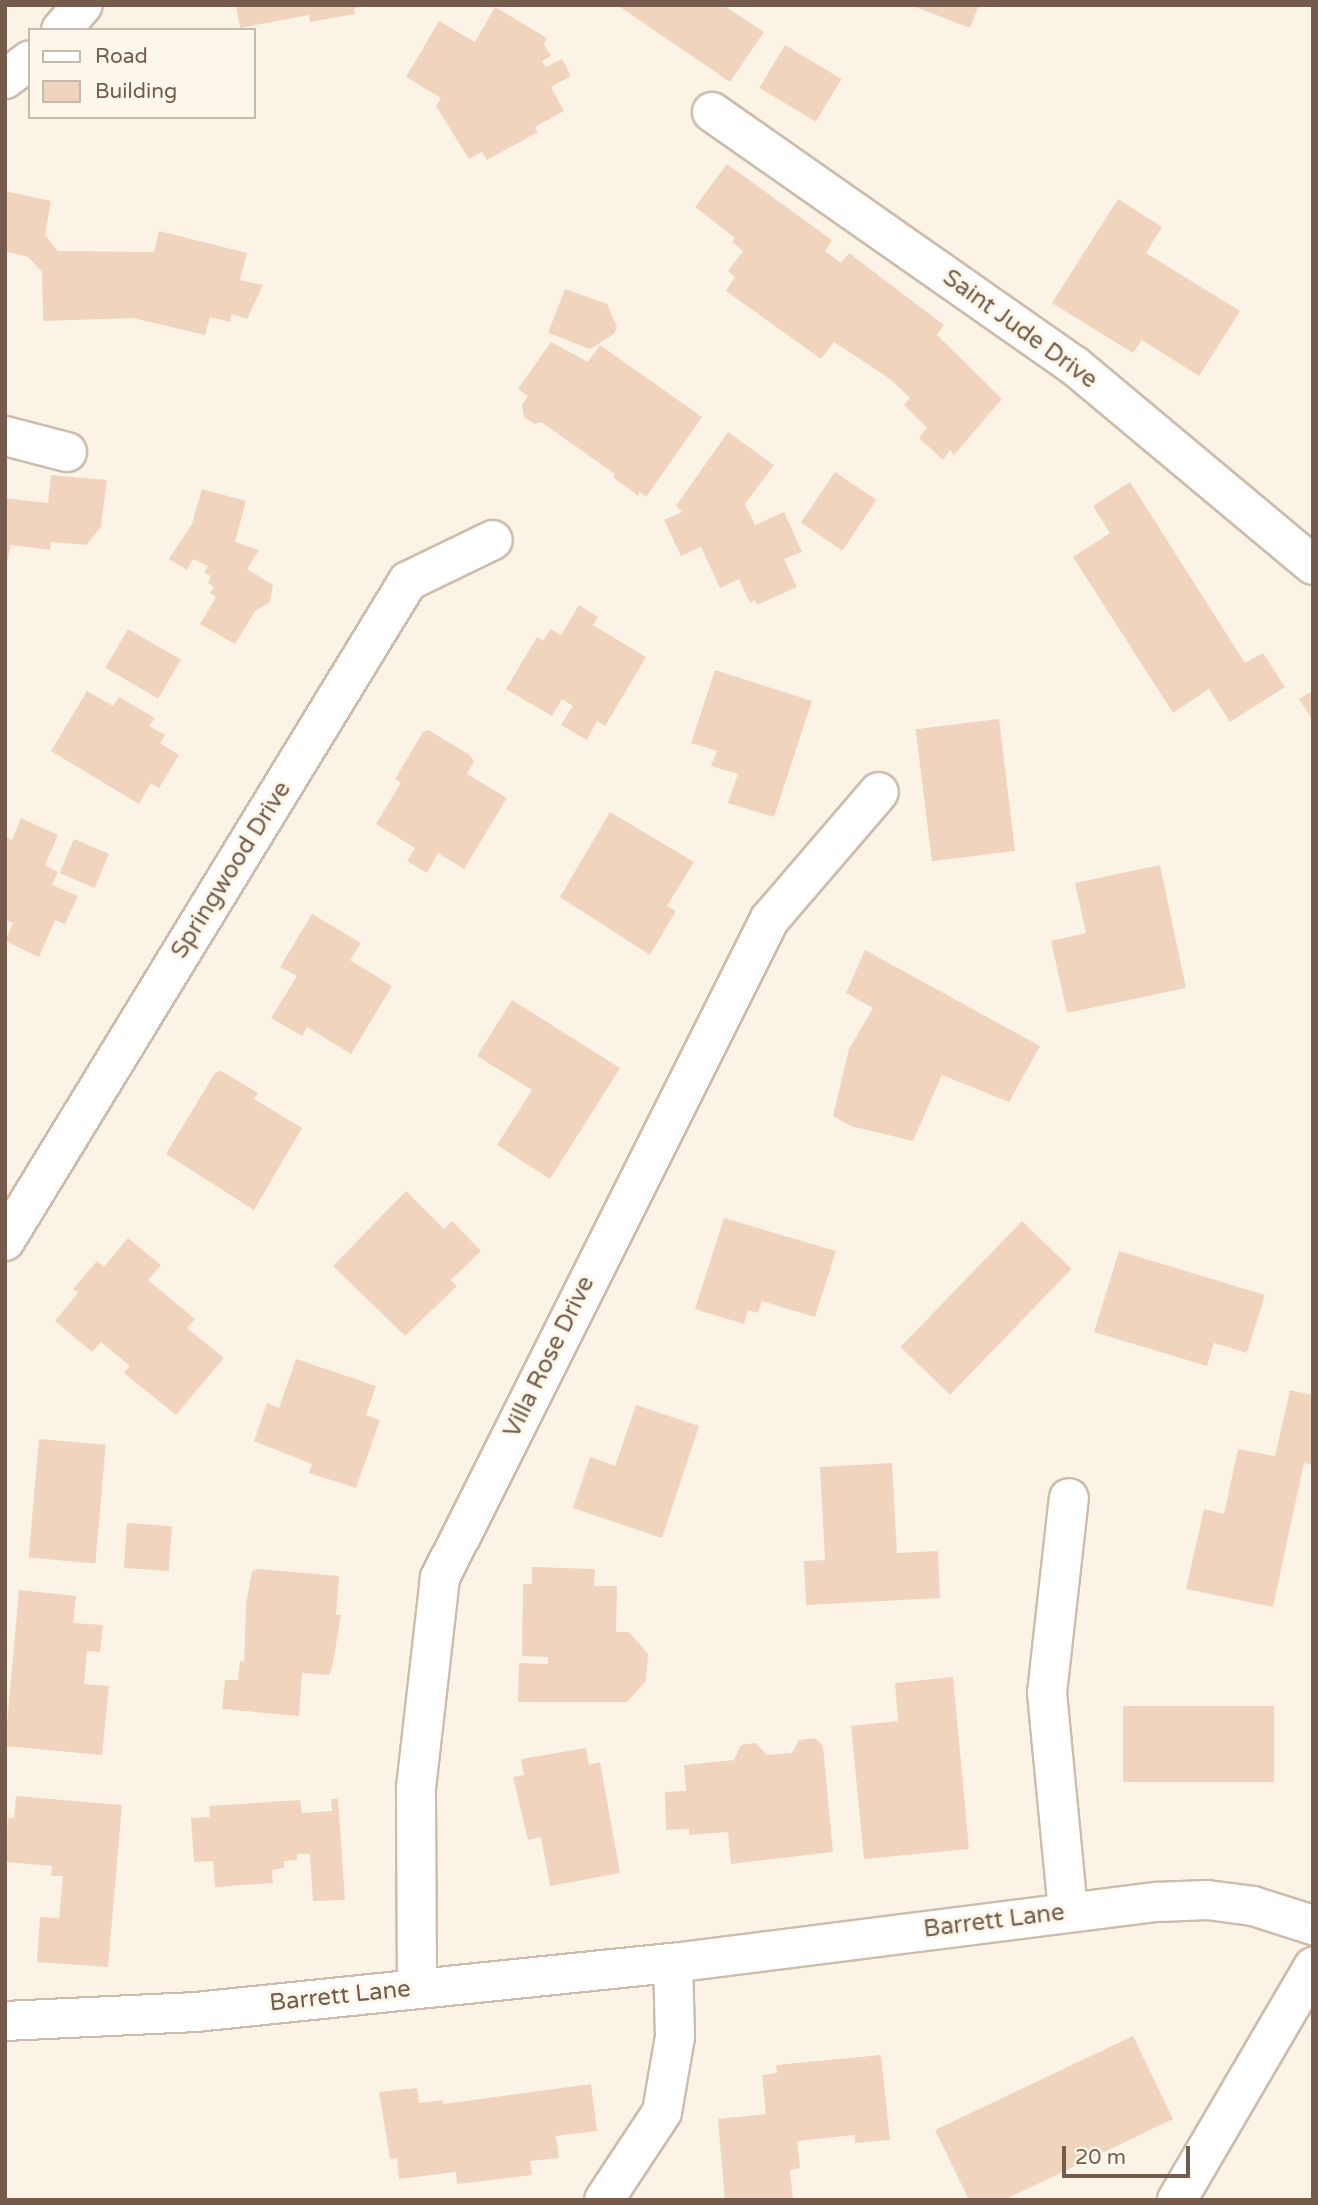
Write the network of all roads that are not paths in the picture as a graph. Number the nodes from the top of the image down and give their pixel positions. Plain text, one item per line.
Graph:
1 (83, 5) edge
2 (63, 28) edge
3 (28, 62) edge
4 (5, 79) edge
5 (712, 112) dead end
6 (5, 436) edge
7 (67, 452) dead end
8 (494, 540) dead end
9 (1313, 565) edge
10 (879, 792) dead end
11 (5, 1241) edge
12 (1069, 1498) dead end
13 (1068, 1911) junction
14 (1313, 1925) edge
15 (673, 1963) junction
16 (1313, 1967) edge
17 (417, 1988) junction
18 (5, 2021) edge
19 (604, 2200) edge
20 (1177, 2200) edge

1 - 2 street
3 - 4 street
5 - 9 street, Saint Jude Drive
6 - 7 street
8 - 11 street, Springwood Drive
10 - 17 street, Villa Rose Drive
12 - 13 street
13 - 14 street, Barrett Lane
13 - 15 street, Barrett Lane
15 - 17 street, Barrett Lane
15 - 19 street
16 - 20 street
17 - 18 street, Barrett Lane

